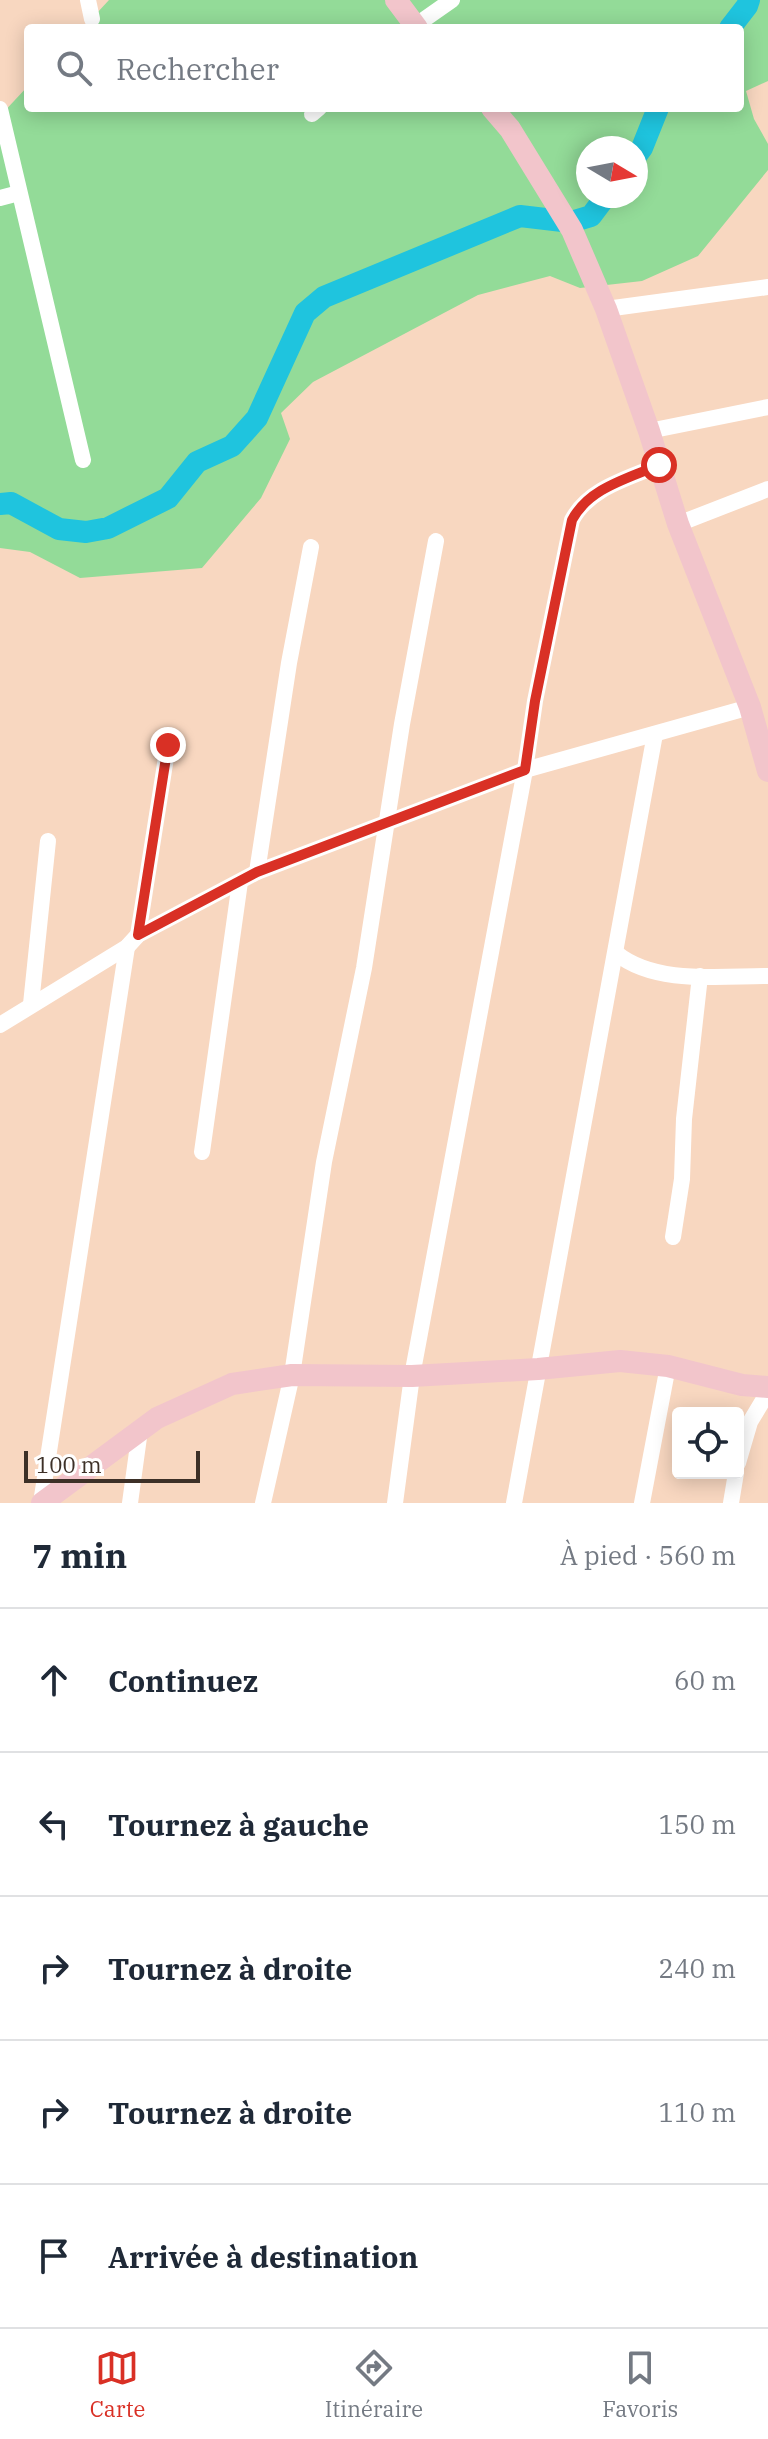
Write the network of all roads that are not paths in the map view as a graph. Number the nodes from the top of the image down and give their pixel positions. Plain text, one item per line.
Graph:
1 (88, 0) edge
2 (396, 0) edge
3 (452, 0) edge
4 (92, 19) dead end
5 (412, 24) edge
6 (418, 24) edge
7 (0, 109) edge
8 (495, 112) edge
9 (19, 193) junction
10 (0, 198) edge
11 (768, 287) edge
12 (606, 309) junction
13 (768, 407) edge
14 (649, 431) junction
15 (83, 460) dead end
16 (659, 465) junction
17 (768, 489) edge
18 (678, 524) junction
19 (436, 541) dead end
20 (311, 547) dead end
21 (750, 707) junction
22 (655, 734) junction
23 (168, 745) dead end
24 (525, 770) junction
25 (768, 771) edge
26 (387, 822) junction
27 (48, 841) dead end
28 (257, 872) junction
29 (240, 882) junction
30 (133, 941) junction
31 (616, 953) junction
32 (700, 976) junction
33 (768, 976) edge
34 (31, 1004) junction
35 (0, 1025) edge
36 (202, 1152) dead end
37 (673, 1237) dead end
38 (668, 1366) junction
39 (538, 1369) junction
40 (292, 1375) junction
41 (412, 1376) junction
42 (768, 1390) edge
43 (140, 1430) junction
44 (744, 1442) edge
45 (735, 1479) edge
46 (42, 1503) edge
47 (130, 1503) edge
48 (263, 1503) edge
49 (395, 1503) edge
50 (514, 1503) edge
51 (642, 1503) edge
52 (731, 1503) edge

1 - 4 street
2 - 5 main road
3 - 6 street
7 - 9 street
8 - 12 main road
9 - 10 street
9 - 15 street
11 - 12 street
12 - 14 main road
13 - 14 street
14 - 16 main road
16 - 18 main road
16 - 24 street
17 - 18 street
18 - 21 main road
19 - 26 street
20 - 28 street
21 - 22 street
21 - 25 main road
22 - 24 street
22 - 31 street
23 - 30 street
24 - 26 street
24 - 41 street
26 - 28 street
26 - 40 street
27 - 34 street
28 - 29 street
29 - 30 street
29 - 36 street
30 - 34 street
30 - 46 street
31 - 32 street
31 - 39 street
32 - 33 street
32 - 37 street
34 - 35 street
38 - 39 main road
38 - 42 main road
38 - 51 street
39 - 41 main road
39 - 50 street
40 - 41 main road
40 - 43 main road
40 - 48 street
41 - 49 street
42 - 44 street
43 - 46 main road
43 - 47 street
45 - 52 street

